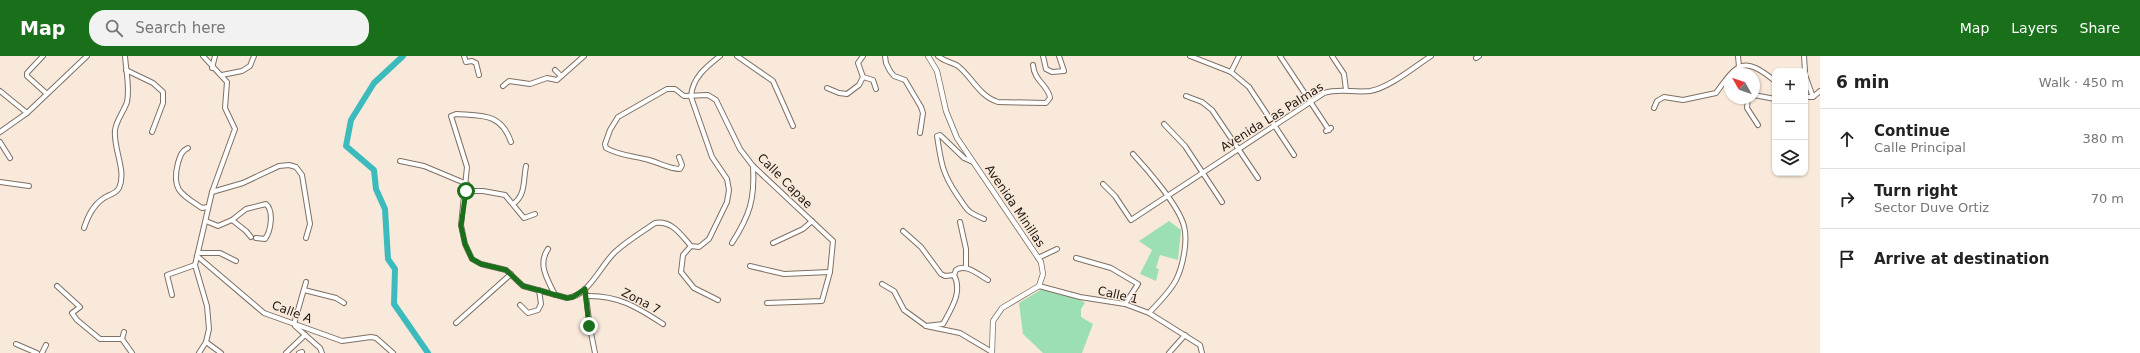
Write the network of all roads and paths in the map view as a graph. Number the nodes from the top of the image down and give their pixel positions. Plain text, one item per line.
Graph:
1 (43, 56) edge
2 (87, 56) edge
3 (125, 56) edge
4 (203, 56) edge
5 (215, 56) edge
6 (254, 56) edge
7 (464, 56) edge
8 (584, 56) edge
9 (720, 56) edge
10 (737, 56) edge
11 (863, 56) edge
12 (885, 56) edge
13 (928, 56) edge
14 (938, 56) edge
15 (1043, 56) edge
16 (1059, 56) edge
17 (1190, 56) edge
18 (1239, 56) edge
19 (1280, 56) edge
20 (1332, 56) edge
21 (1431, 56) edge
22 (1738, 56) edge
23 (1804, 56) edge
24 (1033, 65) dead end
25 (1739, 67) junction
26 (212, 68) junction
27 (1805, 68) edge
28 (126, 70) junction
29 (555, 70) dead end
30 (1231, 72) junction
31 (222, 75) junction
32 (479, 75) dead end
33 (561, 76) junction
34 (863, 77) junction
35 (1772, 78) edge
36 (1808, 83) edge
37 (503, 86) dead end
38 (827, 88) dead end
39 (876, 89) dead end
40 (1346, 90) junction
41 (0, 91) edge
42 (1820, 91) edge
43 (47, 94) junction
44 (1186, 96) dead end
45 (1760, 96) edge
46 (691, 97) junction
47 (1808, 97) edge
48 (1813, 97) junction
49 (1772, 98) edge
50 (1310, 102) junction
51 (1747, 104) edge
52 (1654, 108) dead end
53 (27, 113) junction
54 (1164, 124) dead end
55 (1758, 125) dead end
56 (793, 126) dead end
57 (1275, 126) junction
58 (1329, 130) dead end
59 (0, 132) edge
60 (152, 132) dead end
61 (920, 133) dead end
62 (0, 142) edge
63 (511, 142) dead end
64 (188, 148) dead end
65 (1239, 149) junction
66 (1133, 154) dead end
67 (1294, 155) dead end
68 (679, 157) dead end
69 (10, 158) dead end
70 (400, 161) dead end
71 (973, 162) junction
72 (526, 166) dead end
73 (753, 166) junction
74 (1203, 173) junction
75 (1258, 178) dead end
76 (0, 182) edge
77 (467, 184) junction
78 (1103, 184) dead end
79 (29, 186) dead end
80 (466, 191) junction
81 (212, 192) junction
82 (1167, 196) junction
83 (1222, 202) dead end
84 (513, 204) junction
85 (208, 207) junction
86 (535, 214) dead end
87 (984, 219) dead end
88 (232, 220) junction
89 (812, 220) junction
90 (206, 221) junction
91 (960, 222) dead end
92 (84, 228) dead end
93 (903, 231) dead end
94 (251, 237) dead end
95 (256, 238) dead end
96 (306, 238) dead end
97 (732, 243) dead end
98 (773, 243) dead end
99 (691, 246) junction
100 (548, 249) dead end
101 (1057, 249) dead end
102 (197, 255) junction
103 (1038, 258) junction
104 (1076, 258) dead end
105 (236, 261) dead end
106 (195, 265) junction
107 (750, 266) dead end
108 (966, 268) junction
109 (830, 272) junction
110 (512, 274) junction
111 (954, 275) junction
112 (988, 280) dead end
113 (306, 282) dead end
114 (882, 284) dead end
115 (57, 286) dead end
116 (1039, 286) junction
117 (585, 289) junction
118 (304, 290) junction
119 (539, 290) junction
120 (172, 295) dead end
121 (555, 295) junction
122 (586, 296) junction
123 (718, 300) dead end
124 (344, 303) dead end
125 (768, 303) dead end
126 (520, 304) dead end
127 (1125, 304) junction
128 (1149, 313) junction
129 (456, 322) dead end
130 (294, 324) junction
131 (663, 324) dead end
132 (926, 326) junction
133 (124, 332) dead end
134 (305, 334) junction
135 (1185, 335) junction
136 (122, 339) junction
137 (206, 342) junction
138 (16, 344) dead end
139 (46, 345) dead end
140 (37, 353) edge
141 (42, 353) edge
142 (132, 353) edge
143 (199, 353) edge
144 (221, 353) edge
145 (286, 353) edge
146 (322, 353) edge
147 (393, 353) edge
148 (595, 353) edge
149 (992, 353) edge
150 (1169, 353) edge
151 (1202, 353) edge

1 - 43 street
2 - 43 street
3 - 28 street
4 - 26 street
5 - 26 street
6 - 31 street
7 - 32 street
8 - 33 street
9 - 46 street
10 - 56 street
11 - 34 street
12 - 61 street
13 - 71 street, Avenida Minillas
14 - 24 street
15 - 16 street
17 - 30 street
18 - 30 street
19 - 50 street
20 - 40 street
21 - 40 street, Avenida Las Palmas
22 - 25 street
23 - 27 street
25 - 35 street
25 - 52 street
26 - 31 street
28 - 60 street
28 - 92 street
29 - 33 street
30 - 57 street
31 - 81 street
33 - 37 street
34 - 38 street
34 - 39 street
36 - 48 street
40 - 50 street, Avenida Las Palmas
41 - 53 street
42 - 48 street
43 - 53 street
44 - 65 street
45 - 49 street
46 - 68 street
46 - 73 street, Calle Capae
46 - 99 street
47 - 48 street
50 - 57 street, Avenida Las Palmas
50 - 58 street
51 - 55 street
53 - 59 street
54 - 74 street
57 - 65 street, Avenida Las Palmas
57 - 67 street
62 - 69 street
63 - 77 street
64 - 85 street
65 - 74 street, Avenida Las Palmas
65 - 75 street
66 - 82 street
70 - 77 street
71 - 87 street
71 - 103 street, Avenida Minillas
72 - 84 street
73 - 89 street, Calle Capae
73 - 97 street
74 - 82 street, Avenida Las Palmas
74 - 83 street
76 - 79 street
77 - 80 street
78 - 82 street, Avenida Las Palmas
80 - 84 street
80 - 110 street
81 - 85 street
81 - 96 street
82 - 128 street
84 - 86 street
85 - 90 street
88 - 90 street
88 - 94 street
88 - 95 street
89 - 98 street
89 - 109 street, Calle Capae
90 - 102 street
91 - 108 street
93 - 111 street
99 - 117 street
99 - 123 street
100 - 121 street
101 - 103 street
102 - 105 street
102 - 106 street
102 - 130 street, Calle A
103 - 116 street, Avenida Minillas
104 - 127 street
106 - 120 street
106 - 137 street
107 - 109 street
108 - 111 street
108 - 112 street
109 - 125 street, Calle Capae
110 - 119 street
110 - 129 street
111 - 132 street
113 - 118 street
114 - 132 street
115 - 136 street
116 - 127 street, Calle 1
116 - 149 street
117 - 121 street
117 - 122 street
118 - 124 street
118 - 130 street
119 - 121 street
119 - 126 street
122 - 131 street, Zona 7
122 - 148 street
127 - 128 street, Calle 1
128 - 135 street, Calle 1
130 - 134 street
130 - 147 street, Calle A
132 - 149 street
133 - 136 street
134 - 145 street
134 - 146 street
135 - 150 street
135 - 151 street, Calle 1
136 - 142 street
137 - 143 street
137 - 144 street
138 - 140 street
139 - 141 street

